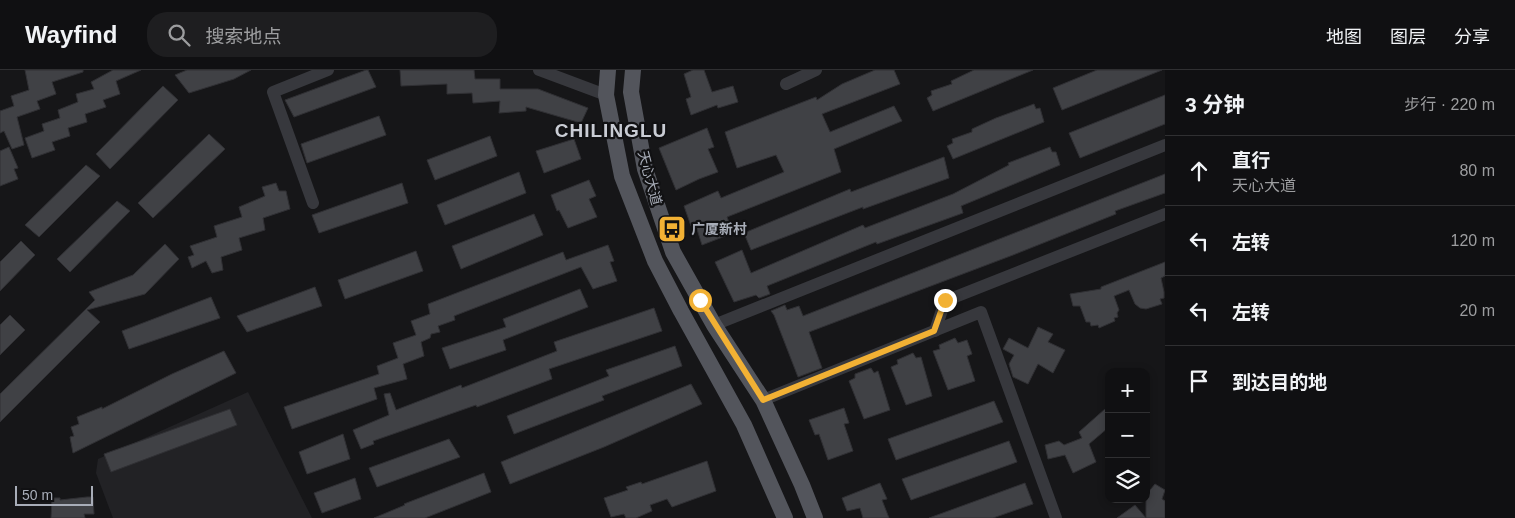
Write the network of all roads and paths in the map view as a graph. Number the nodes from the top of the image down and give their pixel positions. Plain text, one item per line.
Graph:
1 (328, 70) edge
2 (539, 70) edge
3 (608, 70) edge
4 (633, 70) edge
5 (816, 70) edge
6 (786, 84) dead end
7 (606, 95) junction
8 (1165, 145) edge
9 (313, 203) dead end
10 (1165, 214) edge
11 (714, 325) junction
12 (934, 331) junction
13 (763, 400) junction
14 (785, 518) edge
15 (815, 518) edge
16 (1056, 518) edge

1 - 9 street
2 - 7 street
3 - 7 main road, 天心大道
4 - 11 main road, 天心大道
5 - 6 street
7 - 14 main road, 天心大道
8 - 11 street
10 - 12 street
11 - 13 main road, 天心大道
12 - 13 street
12 - 16 street
13 - 15 main road, 天心大道

